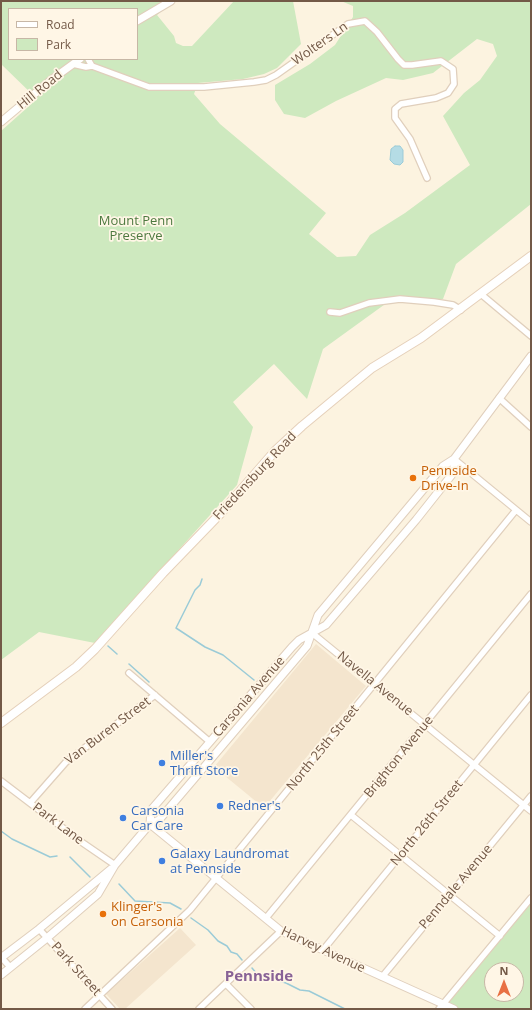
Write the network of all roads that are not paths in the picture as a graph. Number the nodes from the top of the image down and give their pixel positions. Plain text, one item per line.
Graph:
1 (171, 1) edge
2 (138, 20) edge
3 (79, 60) edge
4 (89, 60) edge
5 (73, 64) junction
6 (92, 66) junction
7 (1, 122) edge
8 (427, 178) dead end
9 (531, 256) edge
10 (482, 295) junction
11 (461, 310) junction
12 (330, 312) dead end
13 (531, 336) edge
14 (531, 356) edge
15 (499, 398) junction
16 (531, 426) edge
17 (454, 459) junction
18 (516, 510) junction
19 (531, 522) edge
20 (531, 594) edge
21 (312, 633) junction
22 (129, 673) dead end
23 (375, 685) junction
24 (155, 695) junction
25 (531, 695) edge
26 (1, 723) edge
27 (424, 725) junction
28 (210, 742) junction
29 (474, 766) junction
30 (1, 781) edge
31 (531, 796) edge
32 (30, 803) junction
33 (524, 805) junction
34 (531, 811) edge
35 (351, 815) junction
36 (150, 824) junction
37 (401, 856) junction
38 (115, 865) junction
39 (216, 878) junction
40 (449, 894) junction
41 (531, 898) edge
42 (266, 918) junction
43 (39, 929) junction
44 (281, 931) junction
45 (500, 936) junction
46 (47, 938) junction
47 (323, 950) junction
48 (1, 958) edge
49 (10, 967) junction
50 (1, 975) edge
51 (382, 977) junction
52 (226, 984) junction
53 (100, 995) junction
54 (441, 1007) edge
55 (85, 1009) edge
56 (112, 1009) edge
57 (199, 1009) edge
58 (251, 1009) edge
59 (454, 1009) edge

1 - 2 street
3 - 5 street, Hill Road
4 - 6 street
5 - 6 street
5 - 7 street, Hill Road
6 - 8 street, Wolters Ln
9 - 10 main road, Friedensburg Road
10 - 11 main road, Friedensburg Road
10 - 13 street
11 - 12 street
11 - 26 main road, Friedensburg Road
14 - 15 street, Carsonia Avenue
15 - 16 street
15 - 17 street, Carsonia Avenue
17 - 18 street
17 - 21 street, Carsonia Avenue
17 - 21 street, Carsonia Avenue
18 - 19 street
18 - 23 street, North 25th Street
20 - 27 street, Brighton Avenue
21 - 23 street, Navella Avenue
21 - 28 street, Carsonia Avenue
21 - 36 street, Carsonia Avenue
22 - 24 street
23 - 27 street, Navella Avenue
23 - 39 street, North 25th Street
24 - 28 street
24 - 32 street, Van Buren Street
25 - 29 street, North 26th Street
27 - 29 street, Navella Avenue
27 - 35 street, Brighton Avenue
28 - 36 street, Carsonia Avenue
29 - 33 street, Navella Avenue
29 - 37 street, North 26th Street
30 - 32 street, Park Lane
31 - 33 street, Penndale Avenue
32 - 38 street, Park Lane
33 - 34 street, Navella Avenue
33 - 40 street, Penndale Avenue
35 - 37 street
35 - 42 street, Brighton Avenue
36 - 38 street, Carsonia Avenue
36 - 39 street, Harvey Avenue
37 - 40 street
37 - 47 street, North 26th Street
38 - 43 street, Carsonia Avenue
38 - 46 street, Carsonia Avenue
39 - 42 street, Harvey Avenue
39 - 53 street, North 25th Street
40 - 45 street
40 - 51 street, Penndale Avenue
41 - 45 street
42 - 44 street, Harvey Avenue
43 - 46 street, Park Street
43 - 48 street, Carsonia Avenue
44 - 47 street, Harvey Avenue
44 - 52 street
45 - 54 street
46 - 49 street, Carsonia Avenue
46 - 53 street, Park Street
47 - 51 street, Harvey Avenue
48 - 49 street
49 - 50 street, Carsonia Avenue
51 - 54 street, Harvey Avenue
52 - 57 street
52 - 58 street
53 - 55 street, North 25th Street
53 - 56 street, Park Street
54 - 59 street, Harvey Avenue

